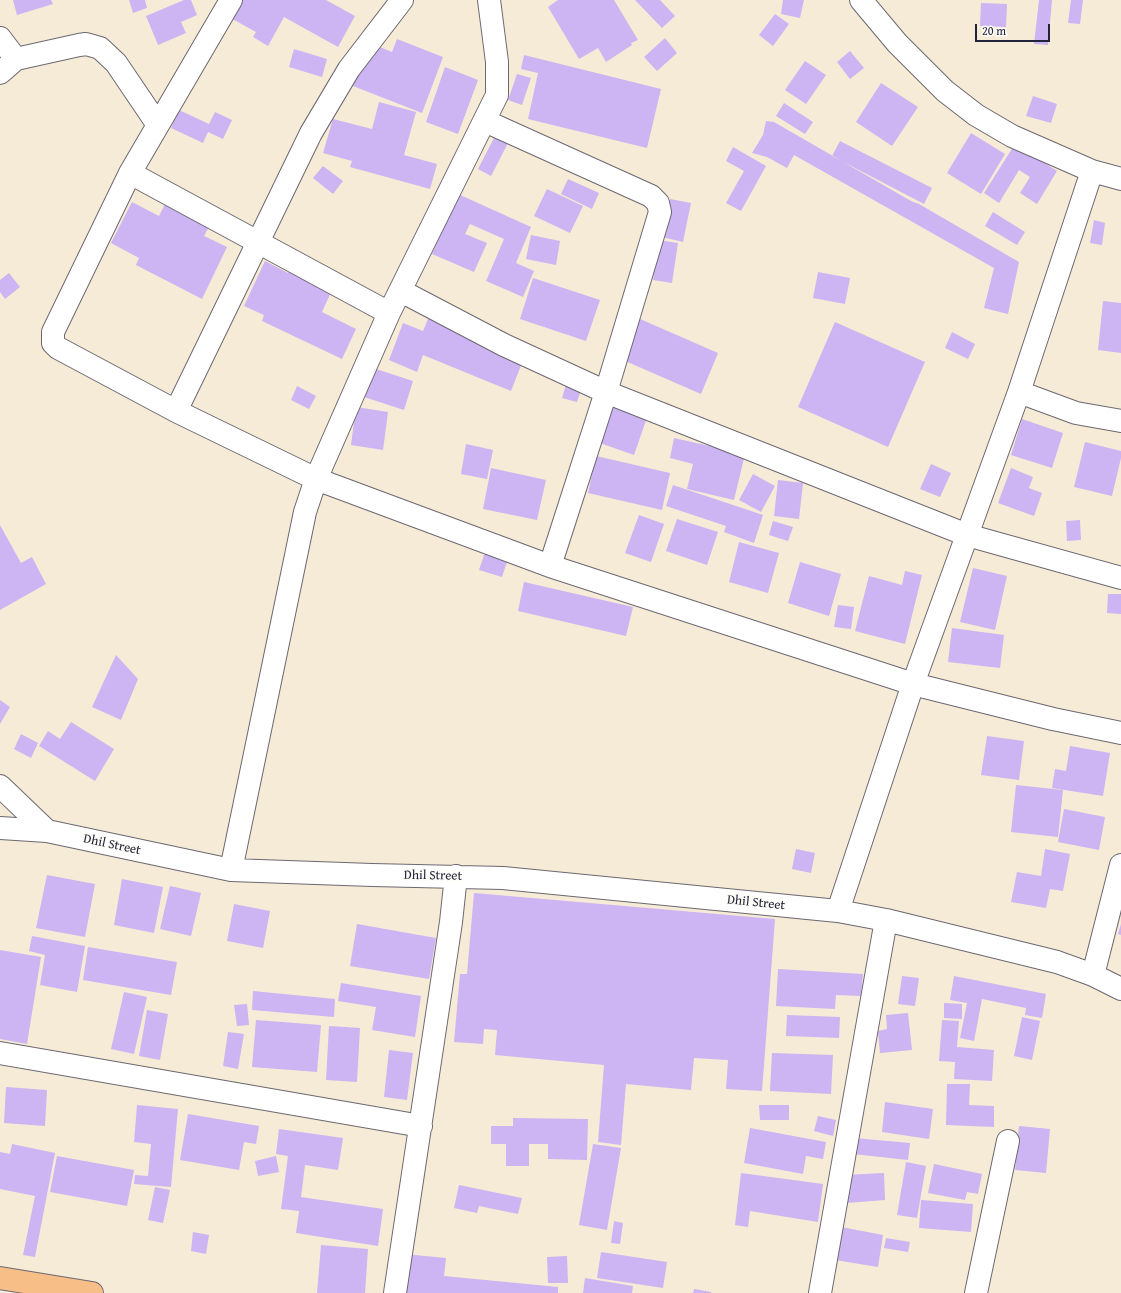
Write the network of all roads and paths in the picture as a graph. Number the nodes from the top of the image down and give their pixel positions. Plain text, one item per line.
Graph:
1 (231, 0) edge
2 (402, 0) edge
3 (489, 0) edge
4 (861, 0) edge
5 (0, 38) edge
6 (16, 59) junction
7 (0, 73) edge
8 (485, 121) junction
9 (158, 125) junction
10 (1092, 171) junction
11 (130, 173) junction
12 (1121, 180) edge
13 (259, 242) junction
14 (400, 291) junction
15 (389, 313) junction
16 (606, 392) junction
17 (1018, 392) junction
18 (176, 411) junction
19 (1121, 421) edge
20 (316, 479) junction
21 (967, 535) junction
22 (550, 566) junction
23 (1121, 578) edge
24 (913, 684) junction
25 (1121, 733) edge
26 (0, 786) edge
27 (0, 828) edge
28 (47, 831) junction
29 (1121, 865) edge
30 (231, 870) junction
31 (456, 876) junction
32 (838, 912) junction
33 (886, 920) junction
34 (1093, 975) junction
35 (1121, 989) edge
36 (0, 1053) edge
37 (421, 1126) junction
38 (1008, 1141) dead end
39 (0, 1278) edge
40 (92, 1293) edge
41 (395, 1293) edge
42 (820, 1293) edge
43 (976, 1293) edge

1 - 9 street
2 - 13 street
3 - 8 street
4 - 10 street
5 - 6 street
6 - 7 street
6 - 9 street
8 - 14 street
8 - 16 street
9 - 11 street
10 - 12 street
10 - 17 street
11 - 13 street
11 - 18 street
13 - 15 street
13 - 18 street
14 - 15 street
14 - 16 street
15 - 20 street
16 - 21 street
16 - 22 street
17 - 19 street
17 - 21 street
18 - 20 street
20 - 22 street
20 - 30 street
21 - 23 street
21 - 24 street
22 - 24 street
24 - 25 street
24 - 32 street
26 - 28 street
27 - 28 street, Dhil Street
28 - 30 street, Dhil Street
29 - 34 street
30 - 31 street, Dhil Street
31 - 32 street, Dhil Street
31 - 37 street
32 - 33 street, Dhil Street
33 - 34 street, Dhil Street
33 - 42 street
34 - 35 street, Dhil Street
36 - 37 street
37 - 41 street
38 - 43 street
39 - 40 main road

